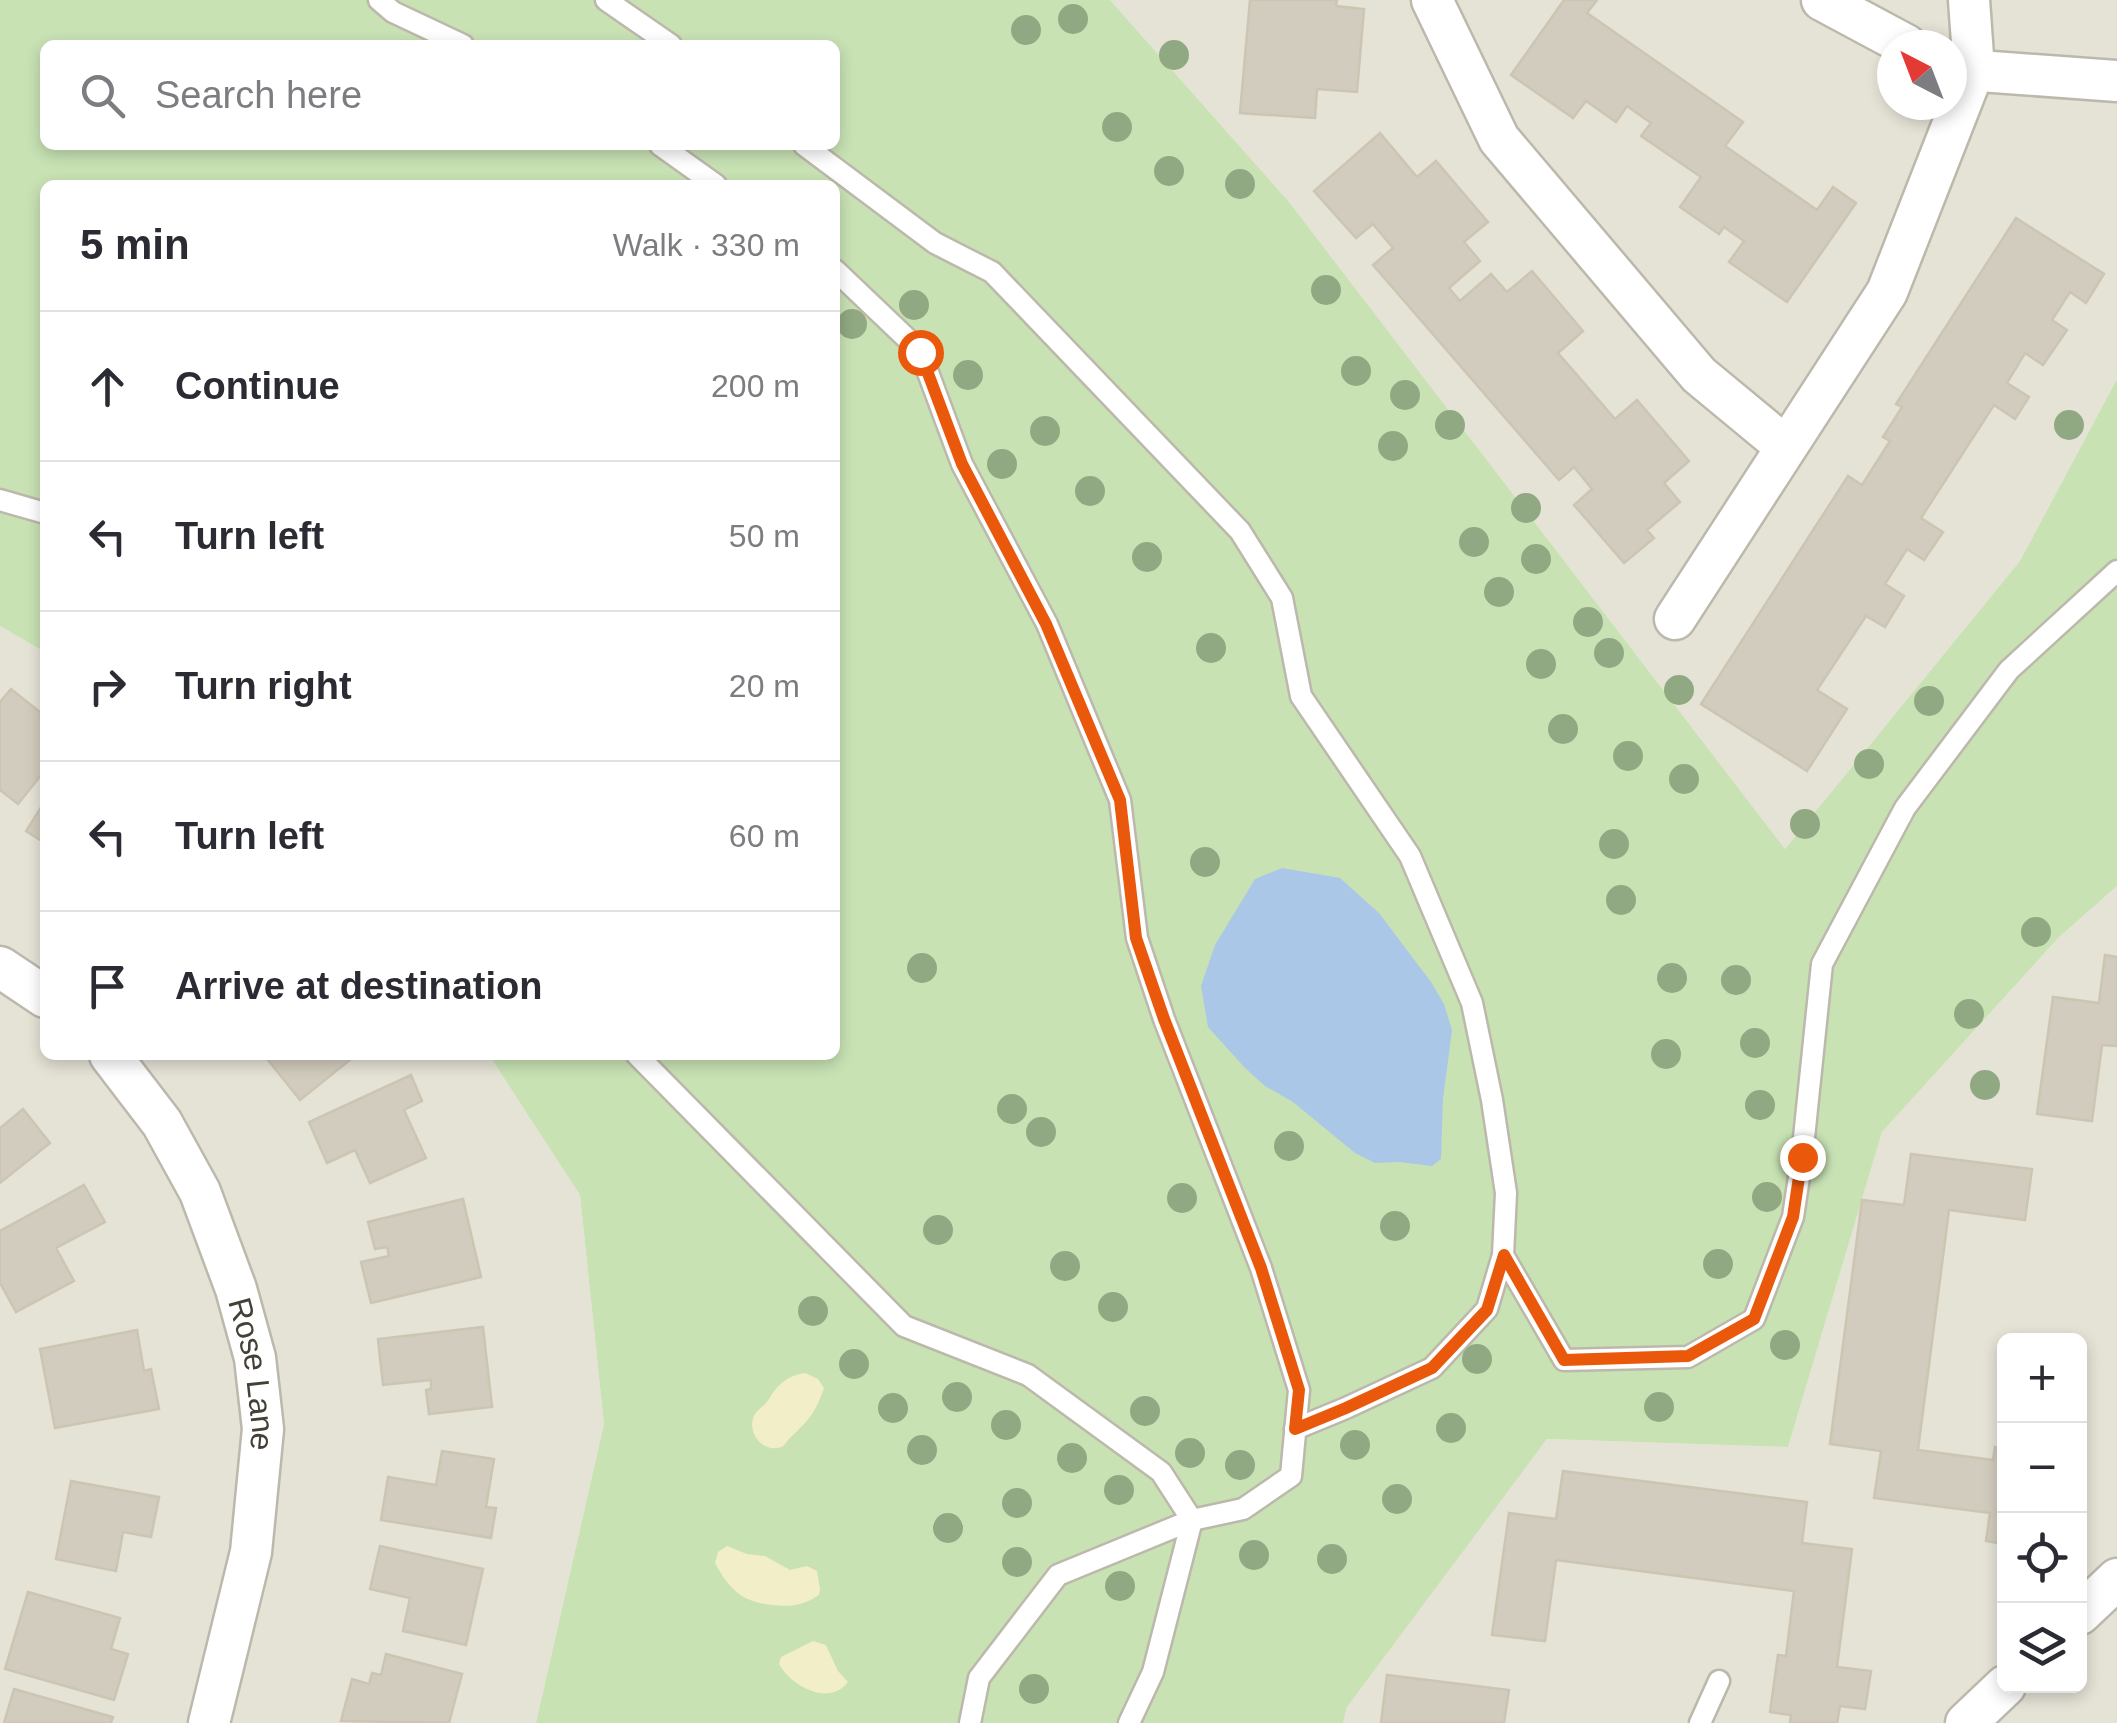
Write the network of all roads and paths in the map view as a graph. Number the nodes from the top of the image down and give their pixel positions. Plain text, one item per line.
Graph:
1 (380, 0) edge
2 (606, 0) edge
3 (1432, 0) edge
4 (1822, 0) edge
5 (1968, 0) edge
6 (1878, 30) edge
7 (1966, 30) edge
8 (452, 40) edge
9 (664, 40) edge
10 (1967, 69) edge
11 (2117, 81) edge
12 (1946, 120) edge
13 (667, 150) edge
14 (811, 150) edge
15 (709, 180) edge
16 (840, 275) edge
17 (1786, 447) junction
18 (0, 500) edge
19 (40, 512) edge
20 (2117, 571) edge
21 (1675, 619) dead end
22 (0, 967) edge
23 (40, 994) edge
24 (114, 1060) edge
25 (642, 1060) edge
26 (1504, 1255) junction
27 (1295, 1429) junction
28 (1192, 1520) junction
29 (2117, 1579) edge
30 (2087, 1607) edge
31 (1719, 1680) dead end
32 (1998, 1693) edge
33 (1969, 1722) edge
34 (209, 1723) edge
35 (970, 1723) edge
36 (1129, 1723) edge
37 (1700, 1723) edge

1 - 8 lane
2 - 9 lane
3 - 17 street
4 - 6 street
5 - 7 street
10 - 11 street
12 - 17 street
13 - 15 lane
14 - 26 lane
16 - 27 lane
17 - 21 street
18 - 19 lane
20 - 26 lane
22 - 23 street
24 - 34 street, Rose Lane
25 - 28 lane
26 - 27 lane
27 - 28 lane
28 - 35 lane
28 - 36 lane
29 - 30 street
31 - 37 lane
32 - 33 street

